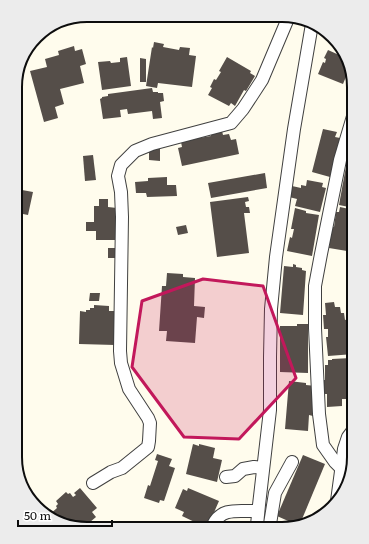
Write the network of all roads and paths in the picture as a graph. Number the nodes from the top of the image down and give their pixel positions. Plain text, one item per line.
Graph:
1 (286, 23) edge
2 (311, 29) edge
3 (347, 136) edge
4 (347, 440) edge
5 (292, 462) dead end
6 (263, 468) junction
7 (341, 468) junction
8 (226, 477) dead end
9 (93, 483) dead end
10 (339, 487) edge
11 (258, 512) junction
12 (216, 522) edge
13 (257, 522) edge
14 (270, 522) edge

1 - 9 street
2 - 6 street
3 - 7 street
4 - 7 street
5 - 14 street
6 - 8 street
6 - 11 street
7 - 10 street
11 - 12 street
11 - 13 street

